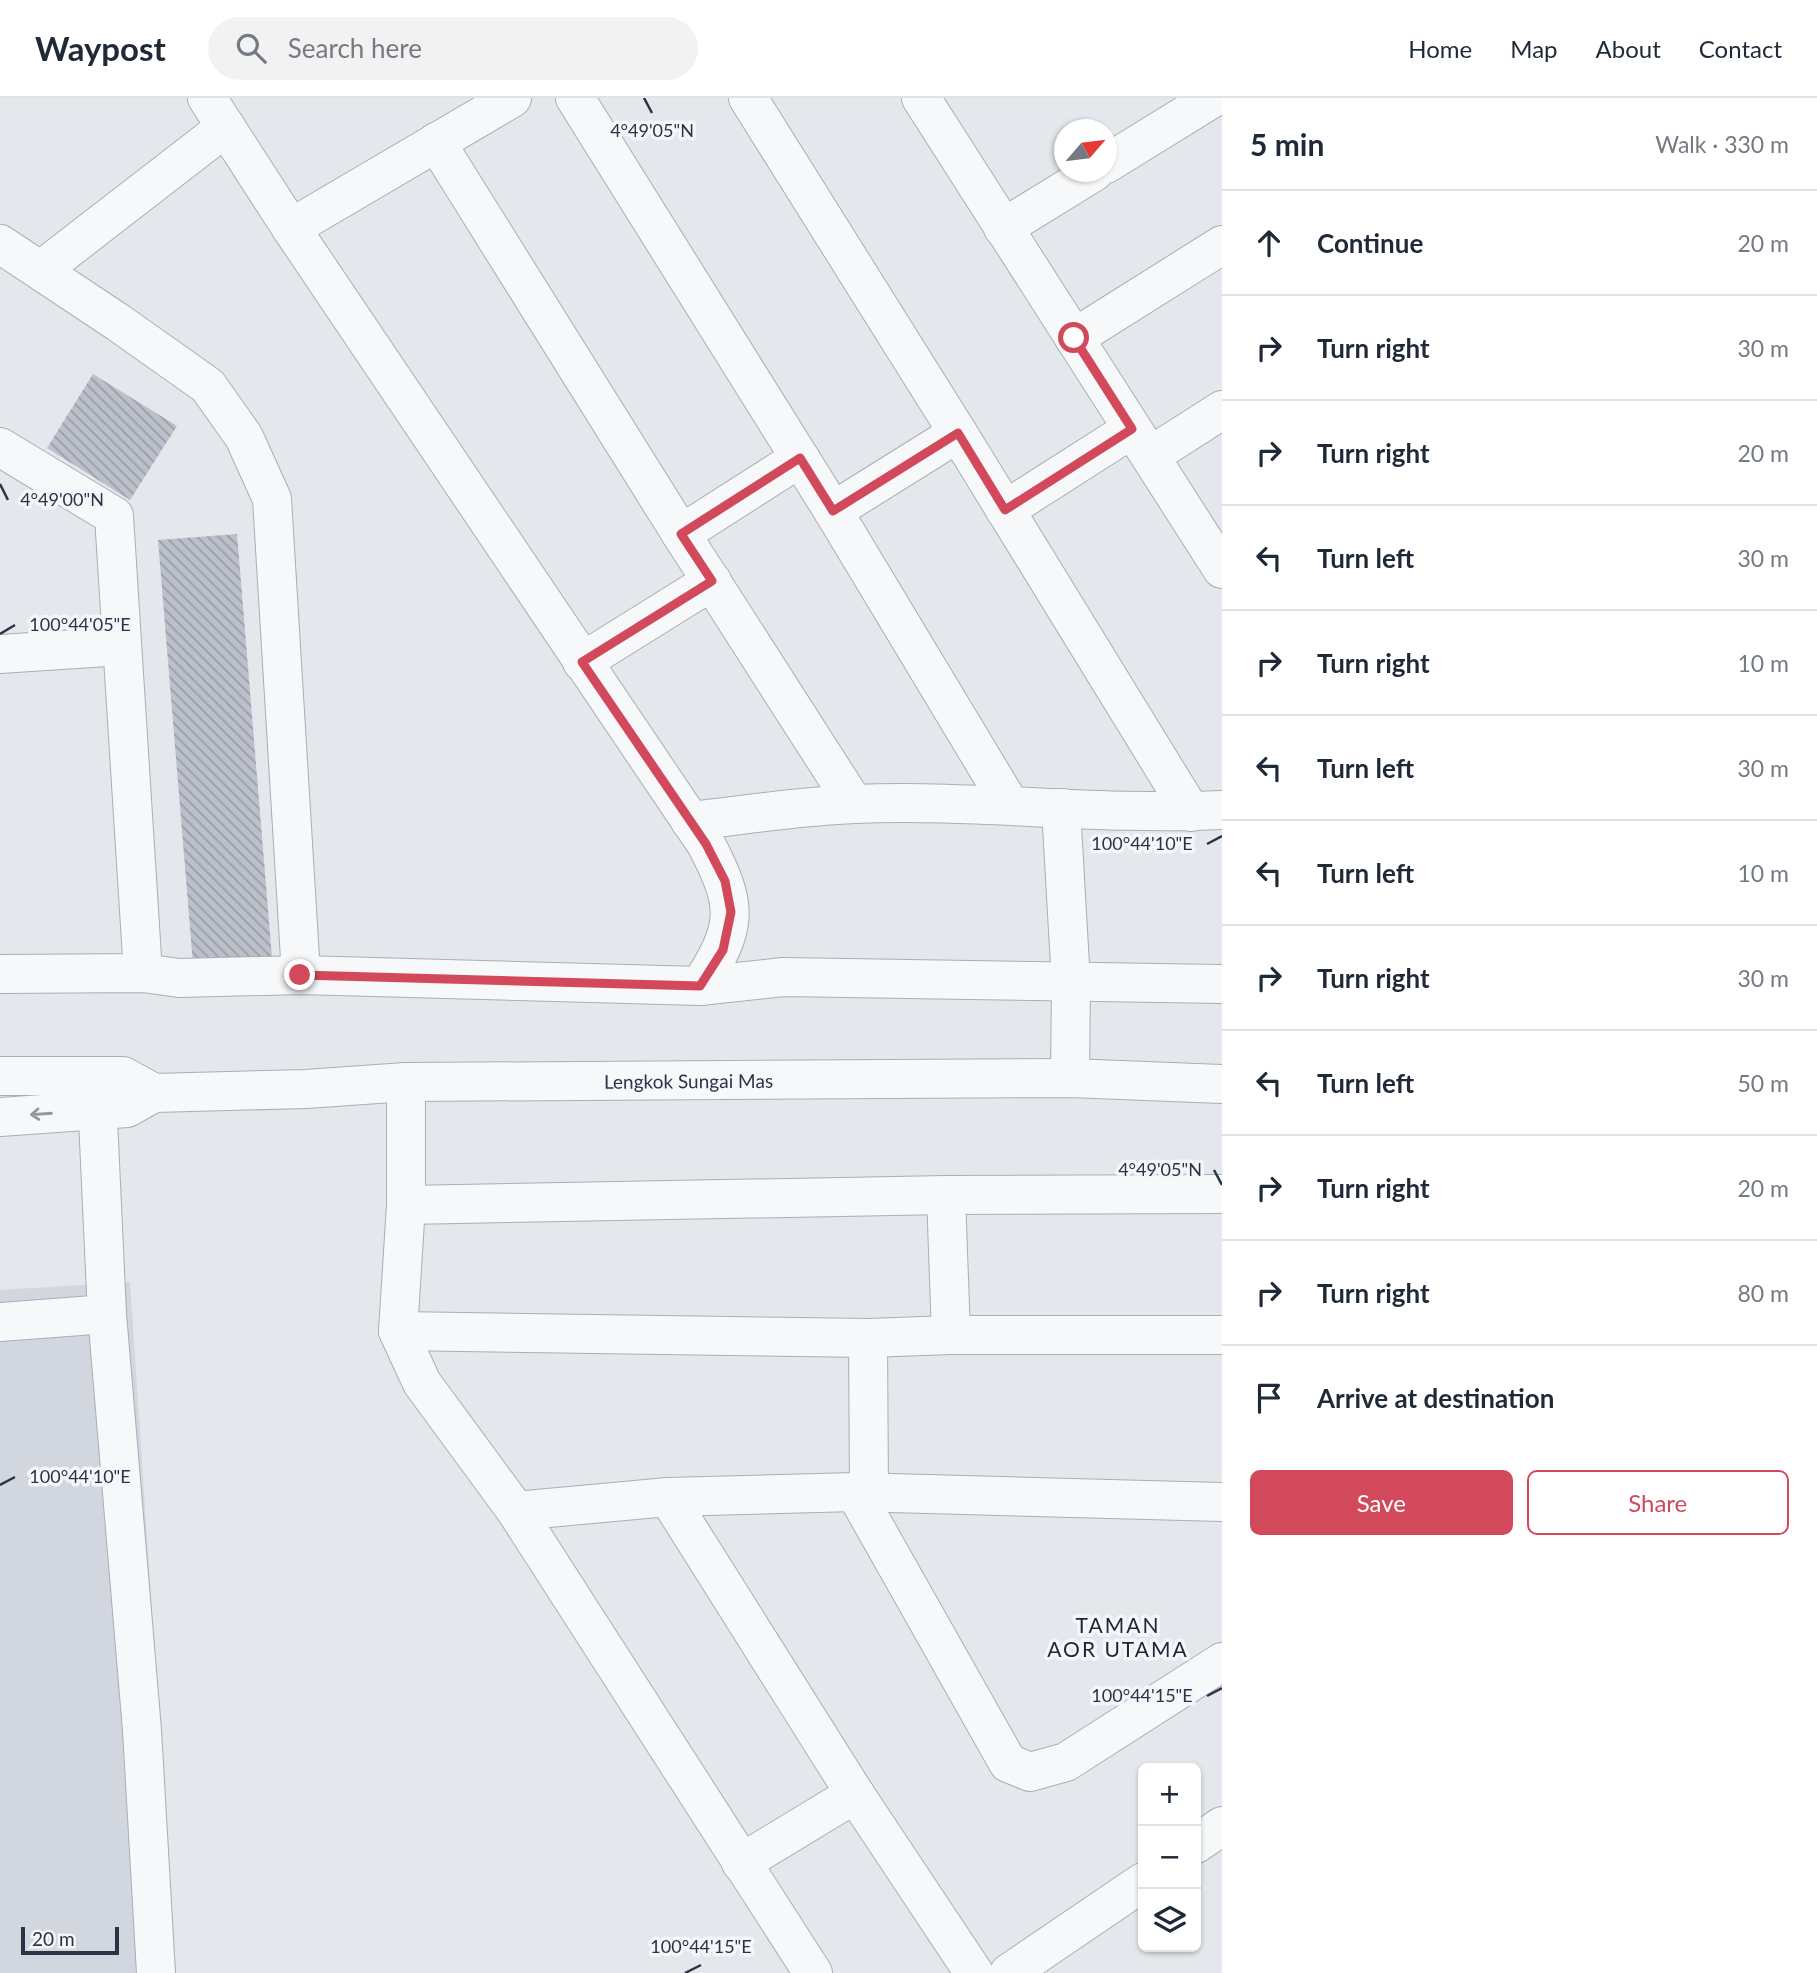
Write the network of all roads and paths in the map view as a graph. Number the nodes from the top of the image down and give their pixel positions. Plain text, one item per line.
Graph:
1 (512, 98) edge
2 (575, 98) edge
3 (748, 98) edge
4 (921, 98) edge
5 (1213, 98) edge
6 (216, 113) edge
7 (436, 142) junction
8 (1117, 158) edge
9 (1078, 182) edge
10 (291, 228) junction
11 (1003, 228) junction
12 (0, 244) edge
13 (1222, 245) edge
14 (41, 270) junction
15 (1074, 338) junction
16 (1222, 410) edge
17 (958, 433) junction
18 (1141, 443) junction
19 (0, 447) edge
20 (800, 458) junction
21 (1005, 510) junction
22 (833, 511) junction
23 (681, 534) junction
24 (1222, 569) edge
25 (712, 581) junction
26 (122, 646) junction
27 (0, 654) edge
28 (582, 662) junction
29 (854, 804) junction
30 (1010, 805) junction
31 (1062, 808) junction
32 (1206, 811) edge
33 (690, 821) junction
34 (143, 973) junction
35 (0, 974) edge
36 (300, 975) junction
37 (1071, 983) junction
38 (1222, 984) edge
39 (700, 986) junction
40 (0, 1076) edge
41 (1070, 1078) junction
42 (406, 1082) junction
43 (1222, 1084) edge
44 (97, 1093) junction
45 (0, 1117) edge
46 (1222, 1194) edge
47 (946, 1195) junction
48 (406, 1205) junction
49 (107, 1314) junction
50 (0, 1322) edge
51 (398, 1331) junction
52 (951, 1335) junction
53 (1222, 1335) edge
54 (868, 1338) junction
55 (862, 1493) junction
56 (668, 1497) junction
57 (1222, 1502) edge
58 (516, 1511) junction
59 (1222, 1662) edge
60 (855, 1794) junction
61 (1222, 1826) edge
62 (1201, 1841) edge
63 (741, 1863) junction
64 (1138, 1885) edge
65 (156, 1973) edge
66 (813, 1973) edge
67 (974, 1973) edge
68 (1009, 1973) edge

1 - 7 street
2 - 20 street
3 - 17 street
4 - 11 street
5 - 8 street
6 - 10 street
6 - 14 street
7 - 10 street
7 - 23 street
9 - 11 street
10 - 28 street
11 - 15 street
12 - 14 street
13 - 15 street
14 - 36 street
15 - 18 street
16 - 18 street
17 - 21 street
17 - 22 street
18 - 21 street
18 - 24 street
19 - 26 street
20 - 22 street
20 - 23 street
21 - 32 street
22 - 30 street
23 - 25 street
25 - 28 street
25 - 29 street
26 - 27 street
26 - 34 street
28 - 33 street
29 - 30 street
29 - 33 street
30 - 31 street
31 - 32 street
31 - 37 street
33 - 39 street
34 - 35 street
34 - 36 street
36 - 39 street
37 - 38 street
37 - 39 street
37 - 41 street
40 - 44 street, Lengkok Sungai Mas
41 - 42 street, Lengkok Sungai Mas
41 - 43 street, Lengkok Sungai Mas
42 - 44 street, Lengkok Sungai Mas
42 - 48 street
44 -> 45 street, Lengkok Sungai Mas
44 - 49 street
46 - 47 street
47 - 48 street
47 - 52 street
48 - 51 street
49 - 50 street
49 - 65 street
51 - 54 street
51 - 58 street
52 - 53 street
52 - 54 street
54 - 55 street
55 - 56 street
55 - 57 street
55 - 59 street
56 - 58 street
56 - 60 street
58 - 63 street
60 - 63 street
60 - 67 street
61 - 62 street
63 - 66 street
64 - 68 street

